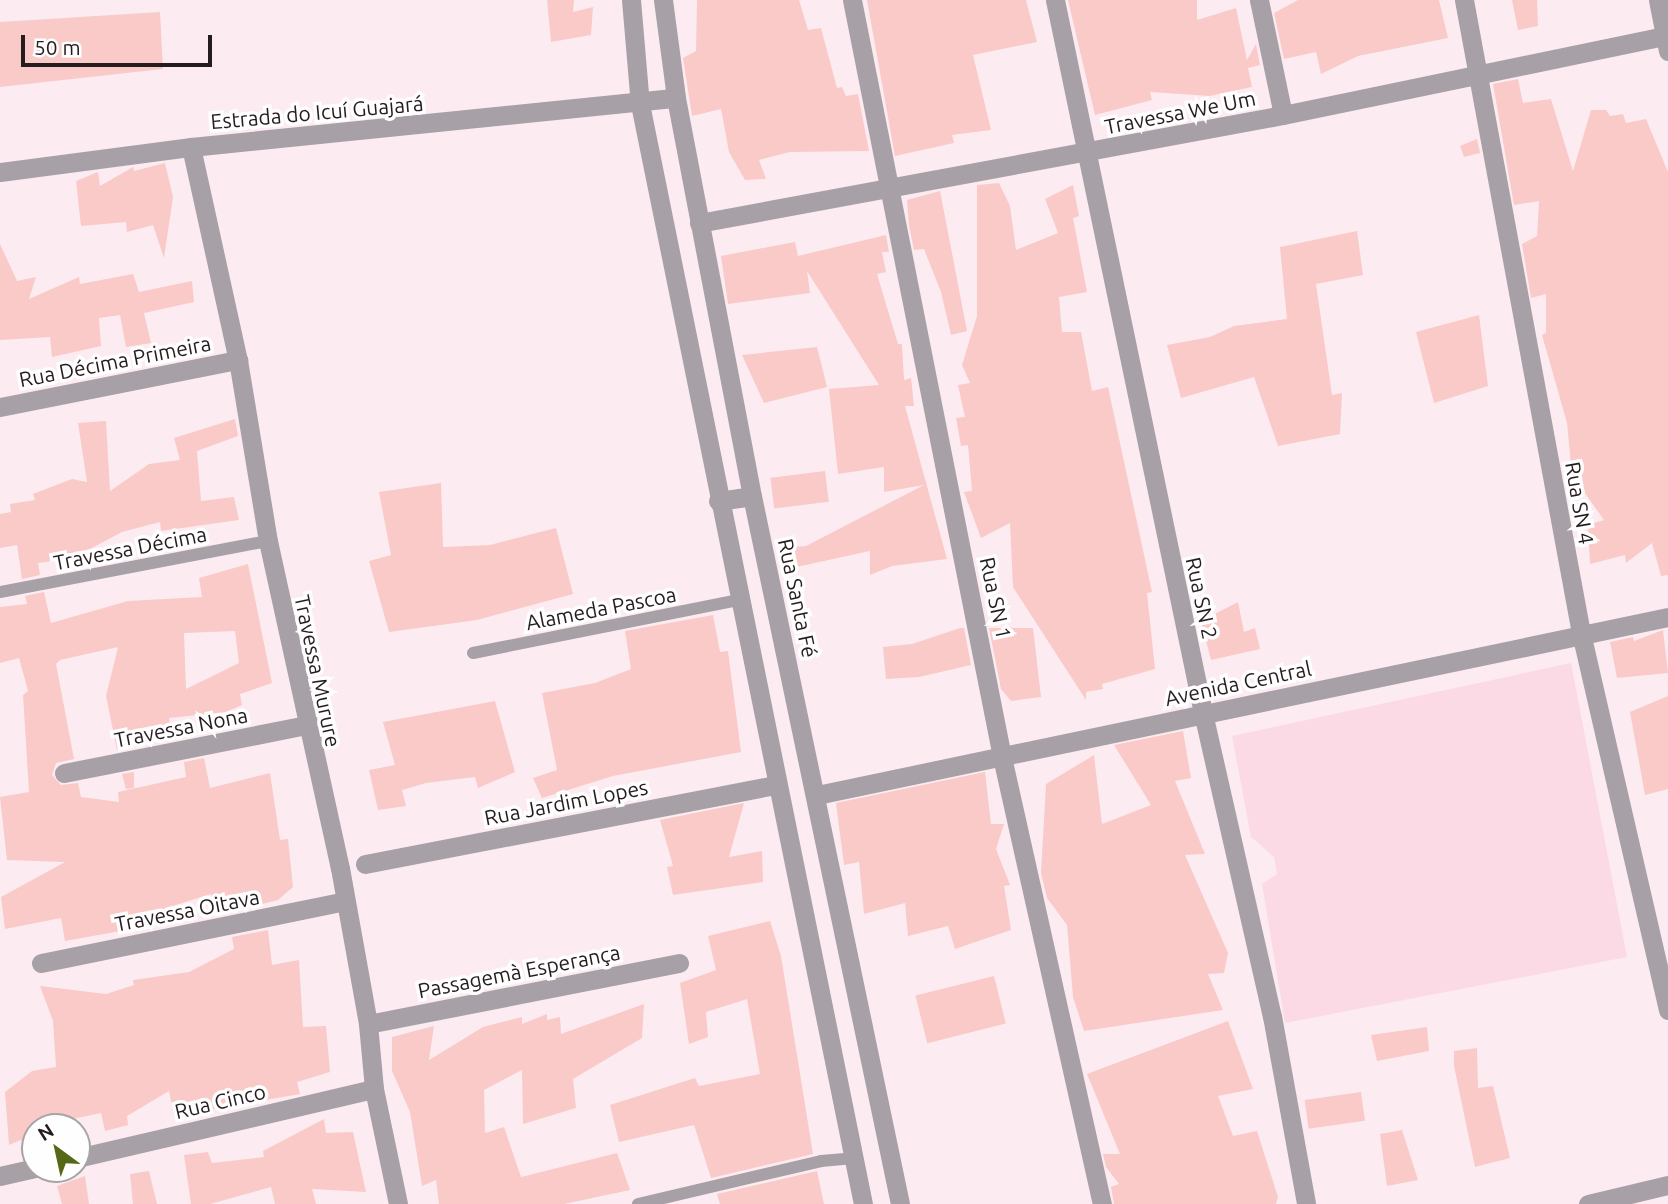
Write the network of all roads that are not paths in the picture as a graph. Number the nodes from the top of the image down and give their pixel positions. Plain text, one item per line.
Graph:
1 (631, 0) edge
2 (663, 0) edge
3 (852, 0) edge
4 (1055, 0) edge
5 (1259, 0) edge
6 (1464, 0) edge
7 (1658, 0) edge
8 (1667, 40) edge
9 (1479, 74) junction
10 (676, 98) junction
11 (640, 104) junction
12 (1283, 116) junction
13 (191, 147) junction
14 (1085, 154) junction
15 (0, 172) edge
16 (890, 191) junction
17 (699, 223) junction
18 (238, 360) junction
19 (0, 407) edge
20 (752, 496) junction
21 (718, 501) junction
22 (268, 541) junction
23 (0, 593) edge
24 (738, 600) junction
25 (1668, 617) edge
26 (1581, 633) junction
27 (472, 653) dead end
28 (1203, 713) junction
29 (306, 725) junction
30 (1002, 757) junction
31 (64, 773) dead end
32 (775, 785) junction
33 (817, 795) junction
34 (365, 864) dead end
35 (342, 902) junction
36 (41, 963) dead end
37 (679, 963) dead end
38 (1668, 1010) edge
39 (368, 1024) junction
40 (374, 1089) junction
41 (91, 1155) edge
42 (854, 1158) junction
43 (21, 1171) edge
44 (0, 1176) edge
45 (1668, 1185) edge
46 (398, 1204) edge
47 (638, 1204) edge
48 (863, 1204) edge
49 (900, 1204) edge
50 (1102, 1204) edge
51 (1306, 1204) edge
52 (1588, 1204) edge

1 - 11 street
2 - 10 street, Rua Santa Fé
3 - 16 street, Rua SN 1
4 - 14 street, Rua SN 2
5 - 12 street
6 - 9 street, Rua SN 4
7 - 8 street
8 - 9 street, Travessa We Um
9 - 12 street, Travessa We Um
9 - 26 street, Rua SN 4
10 - 11 street, Estrada do Icuí Guajará
10 - 17 street, Rua Santa Fé
11 - 13 street, Estrada do Icuí Guajará
11 - 21 street
12 - 14 street, Travessa We Um
13 - 15 street, Estrada do Icuí Guajará
13 - 18 street, Travessa Murure
14 - 16 street, Travessa We Um
14 - 28 street, Rua SN 2
16 - 17 street, Travessa We Um
16 - 30 street, Rua SN 1
17 - 20 street, Rua Santa Fé
18 - 19 street, Rua Décima Primeira
18 - 22 street, Travessa Murure
20 - 21 street
20 - 33 street, Rua Santa Fé
21 - 24 street
22 - 23 lane, Travessa Décima
22 - 29 street, Travessa Murure
24 - 27 lane, Alameda Pascoa
24 - 32 street
25 - 26 street, Avenida Central
26 - 28 street, Avenida Central
26 - 38 street, Rua SN 4
28 - 30 street, Avenida Central
28 - 51 street, Rua SN 2
29 - 31 street, Travessa Nona
29 - 35 street, Travessa Murure
30 - 33 street, Avenida Central
30 - 50 street, Rua SN 1
32 - 34 street, Rua Jardim Lopes
32 - 42 street
33 - 49 street, Rua Santa Fé
35 - 36 street, Travessa Oitava
35 - 39 street, Travessa Murure
37 - 39 street, Passagemà Esperança
39 - 40 street, Travessa Murure
40 - 41 street, Rua Cinco
40 - 46 street, Travessa Murure
42 - 47 lane
42 - 48 street
43 - 44 street
45 - 52 street

